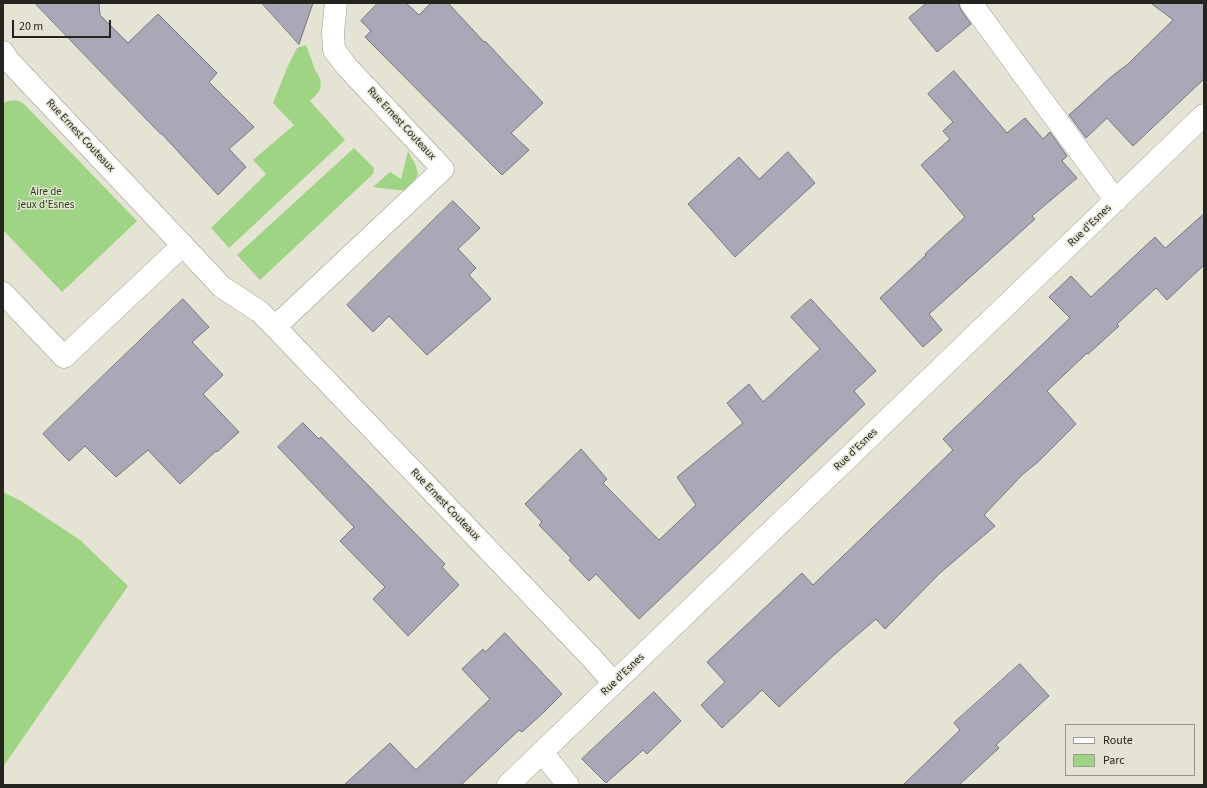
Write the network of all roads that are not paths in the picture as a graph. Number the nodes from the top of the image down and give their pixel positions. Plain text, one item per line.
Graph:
1 (336, 3) edge
2 (971, 3) edge
3 (5, 60) edge
4 (1204, 115) edge
5 (1116, 201) junction
6 (183, 245) junction
7 (3, 293) edge
8 (275, 327) junction
9 (614, 683) junction
10 (542, 752) junction
11 (508, 785) edge
12 (568, 785) edge

1 - 8 street, Rue Ernest Couteaux
2 - 5 street
3 - 6 street, Rue Ernest Couteaux
4 - 5 street, Rue d'Esnes
5 - 9 street, Rue d'Esnes
6 - 7 street
6 - 8 street, Rue Ernest Couteaux
8 - 9 street, Rue Ernest Couteaux
9 - 10 street, Rue d'Esnes
10 - 11 street, Rue d'Esnes
10 - 12 street

